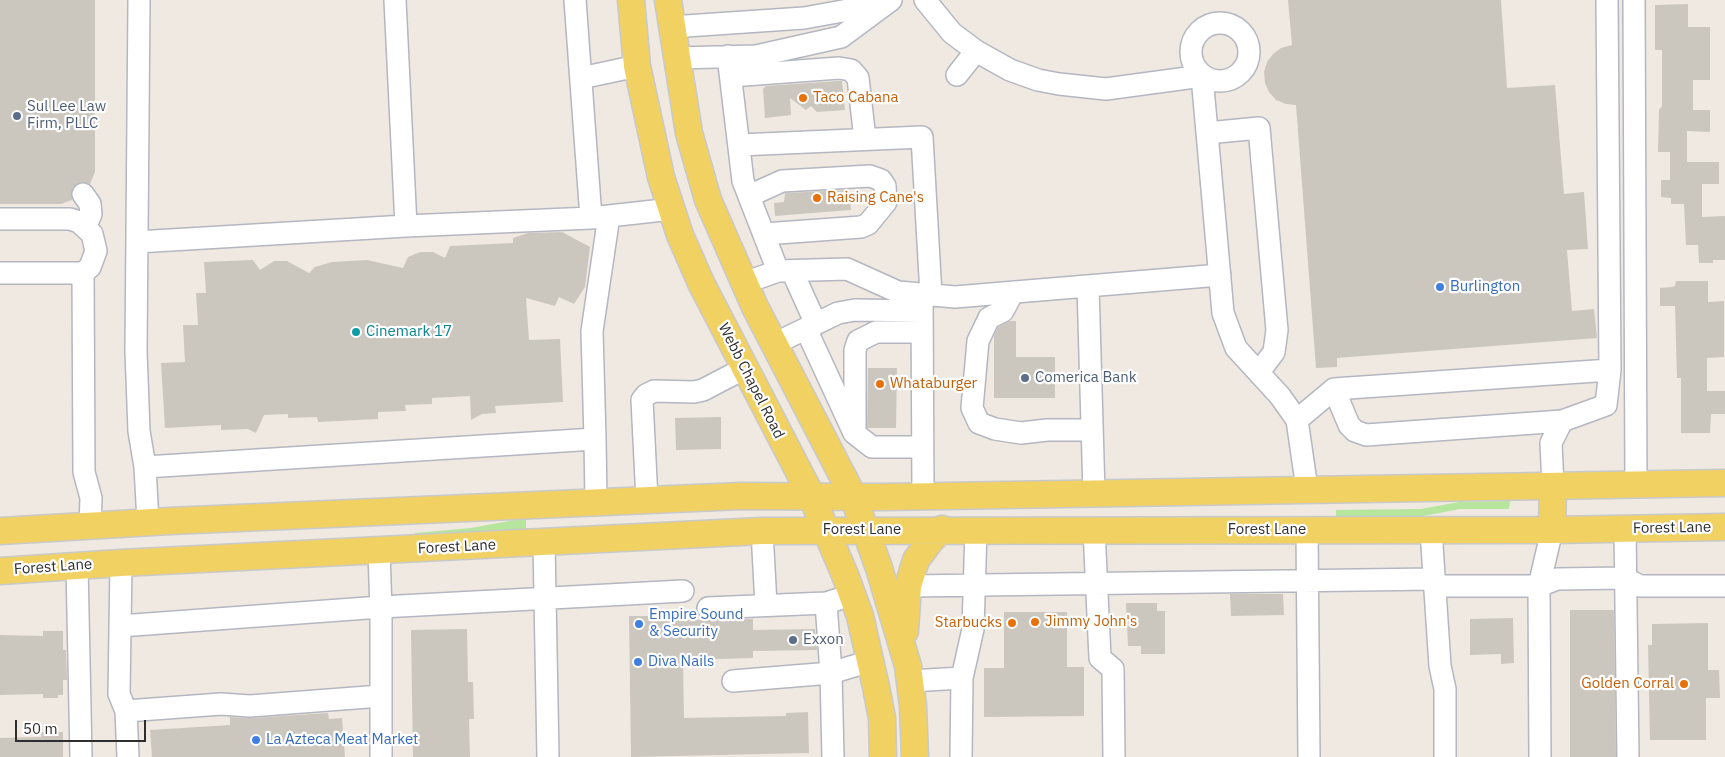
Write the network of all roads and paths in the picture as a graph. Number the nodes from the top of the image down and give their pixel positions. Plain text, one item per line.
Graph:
1 (139, 0) edge
2 (395, 0) edge
3 (575, 0) edge
4 (631, 0) edge
5 (668, 0) edge
6 (875, 0) edge
7 (891, 0) edge
8 (925, 0) edge
9 (1607, 0) edge
10 (1634, 0) edge
11 (671, 27) junction
12 (976, 51) junction
13 (676, 58) junction
14 (637, 66) junction
15 (729, 66) junction
16 (957, 75) dead end
17 (581, 78) junction
18 (1207, 133) junction
19 (865, 139) junction
20 (739, 145) junction
21 (83, 194) dead end
22 (749, 196) junction
23 (672, 210) junction
24 (600, 217) junction
25 (0, 219) edge
26 (86, 226) junction
27 (406, 226) junction
28 (766, 238) junction
29 (137, 242) junction
30 (785, 271) junction
31 (83, 273) junction
32 (0, 274) edge
33 (1220, 275) junction
34 (744, 283) junction
35 (1088, 286) junction
36 (1013, 292) junction
37 (924, 308) junction
38 (811, 326) junction
39 (774, 344) junction
40 (745, 368) junction
41 (1610, 370) junction
42 (1259, 372) junction
43 (1334, 389) junction
44 (1298, 420) junction
45 (1562, 421) junction
46 (1092, 430) junction
47 (854, 433) junction
48 (595, 439) junction
49 (922, 446) junction
50 (145, 467) junction
51 (1725, 483) edge
52 (1636, 484) junction
53 (1553, 486) junction
54 (1307, 489) junction
55 (1094, 493) junction
56 (811, 496) junction
57 (853, 496) junction
58 (923, 496) junction
59 (647, 500) junction
60 (596, 502) junction
61 (377, 512) junction
62 (159, 522) junction
63 (90, 526) junction
64 (1725, 527) edge
65 (1094, 529) junction
66 (1625, 529) junction
67 (762, 530) junction
68 (827, 530) junction
69 (866, 530) junction
70 (942, 530) junction
71 (976, 530) junction
72 (1306, 530) junction
73 (1431, 530) junction
74 (1552, 530) junction
75 (0, 531) edge
76 (544, 542) junction
77 (378, 551) junction
78 (171, 560) junction
79 (120, 563) junction
80 (76, 565) junction
81 (0, 571) edge
82 (1625, 578) junction
83 (1307, 580) junction
84 (1096, 582) junction
85 (1434, 582) junction
86 (974, 584) junction
87 (908, 586) junction
88 (1539, 586) junction
89 (1725, 586) edge
90 (684, 591) dead end
91 (852, 595) junction
92 (545, 598) junction
93 (826, 603) junction
94 (766, 605) junction
95 (381, 607) junction
96 (708, 608) dead end
97 (120, 626) junction
98 (870, 661) junction
99 (908, 669) junction
100 (831, 673) junction
101 (962, 678) junction
102 (734, 681) dead end
103 (381, 696) junction
104 (126, 711) junction
105 (81, 757) edge
106 (128, 757) edge
107 (381, 757) edge
108 (548, 757) edge
109 (833, 757) edge
110 (883, 757) edge
111 (915, 757) edge
112 (960, 757) edge
113 (1114, 757) edge
114 (1309, 757) edge
115 (1445, 757) edge
116 (1540, 757) edge
117 (1628, 757) edge

1 - 29 lane
2 - 27 lane
3 - 17 lane
4 - 14 main road, Webb Chapel Road
5 - 11 main road
6 - 11 lane
7 - 15 lane
8 - 12 lane
9 - 41 lane
10 - 52 lane
11 - 13 main road
12 - 16 lane
12 - 18 lane
13 - 14 main road
13 - 15 lane
13 - 34 main road
14 - 17 lane
14 - 23 main road, Webb Chapel Road
15 - 19 lane
15 - 20 lane
17 - 24 lane
18 - 33 lane
18 - 42 lane
19 - 20 lane
19 - 37 lane
20 - 22 lane
21 - 26 lane
22 - 28 lane
22 - 28 lane
23 - 24 lane
23 - 40 main road, Webb Chapel Road
24 - 27 lane
24 - 48 lane
25 - 26 lane
26 - 31 lane
27 - 29 lane
28 - 30 lane
29 - 50 lane
30 - 34 lane
30 - 37 lane
30 - 38 lane
31 - 32 lane
31 - 63 lane
33 - 35 lane
33 - 42 lane
34 - 39 main road
35 - 36 lane
35 - 46 lane
36 - 37 lane
36 - 46 lane
37 - 38 lane
37 - 47 lane
37 - 49 lane
38 - 39 lane
38 - 47 lane
39 - 57 main road
40 - 56 main road, Webb Chapel Road
40 - 59 lane
41 - 43 lane
41 - 45 lane
42 - 44 lane
43 - 44 lane
43 - 45 lane
44 - 54 lane
45 - 53 lane
46 - 55 lane
47 - 49 lane
48 - 50 lane
48 - 60 lane
49 - 58 lane
50 - 62 lane
51 - 52 main road
52 - 53 main road
53 - 54 main road
53 - 74 main road
54 - 55 main road
54 - 72 main road
55 - 58 main road
55 - 65 main road
56 - 57 main road
56 - 59 main road
56 - 68 main road, Webb Chapel Road
57 - 58 main road
57 - 69 main road
59 - 60 main road
60 - 61 main road
61 - 62 main road
61 - 77 main road
62 - 63 main road
62 - 78 main road
63 - 75 main road
64 - 66 main road, Forest Lane
65 - 71 main road, Forest Lane
65 - 72 main road, Forest Lane
65 - 84 lane
66 - 74 main road, Forest Lane
66 - 82 lane
67 - 68 main road, Forest Lane
67 - 76 main road, Forest Lane
67 - 94 lane
68 - 69 main road, Forest Lane
68 - 91 main road, Webb Chapel Road
69 - 70 main road, Forest Lane
69 - 99 main road
70 - 71 main road, Forest Lane
70 - 87 main road
71 - 86 lane
72 - 73 main road, Forest Lane
72 - 83 lane
73 - 74 main road, Forest Lane
73 - 85 lane
74 - 88 lane
76 - 77 main road, Forest Lane
76 - 92 lane
77 - 78 main road, Forest Lane
77 - 95 lane
78 - 79 main road, Forest Lane
79 - 80 main road, Forest Lane
79 - 97 lane
80 - 81 main road, Forest Lane
80 - 105 lane
82 - 88 lane
82 - 89 lane
82 - 117 lane
83 - 84 lane
83 - 85 lane
83 - 114 lane
84 - 86 lane
84 - 113 lane
85 - 88 lane
85 - 115 lane
86 - 87 lane
86 - 101 lane
87 - 99 main road
88 - 116 lane
90 - 92 lane
91 - 93 lane
91 - 98 main road, Webb Chapel Road
92 - 95 lane
92 - 108 lane
93 - 94 lane
93 - 100 lane
94 - 96 lane
95 - 97 lane
95 - 103 lane
97 - 104 lane
98 - 100 lane
98 - 110 main road, Webb Chapel Road
99 - 101 lane
99 - 111 main road
100 - 102 lane
100 - 109 lane
101 - 112 lane
103 - 104 lane
103 - 107 lane
104 - 106 lane

